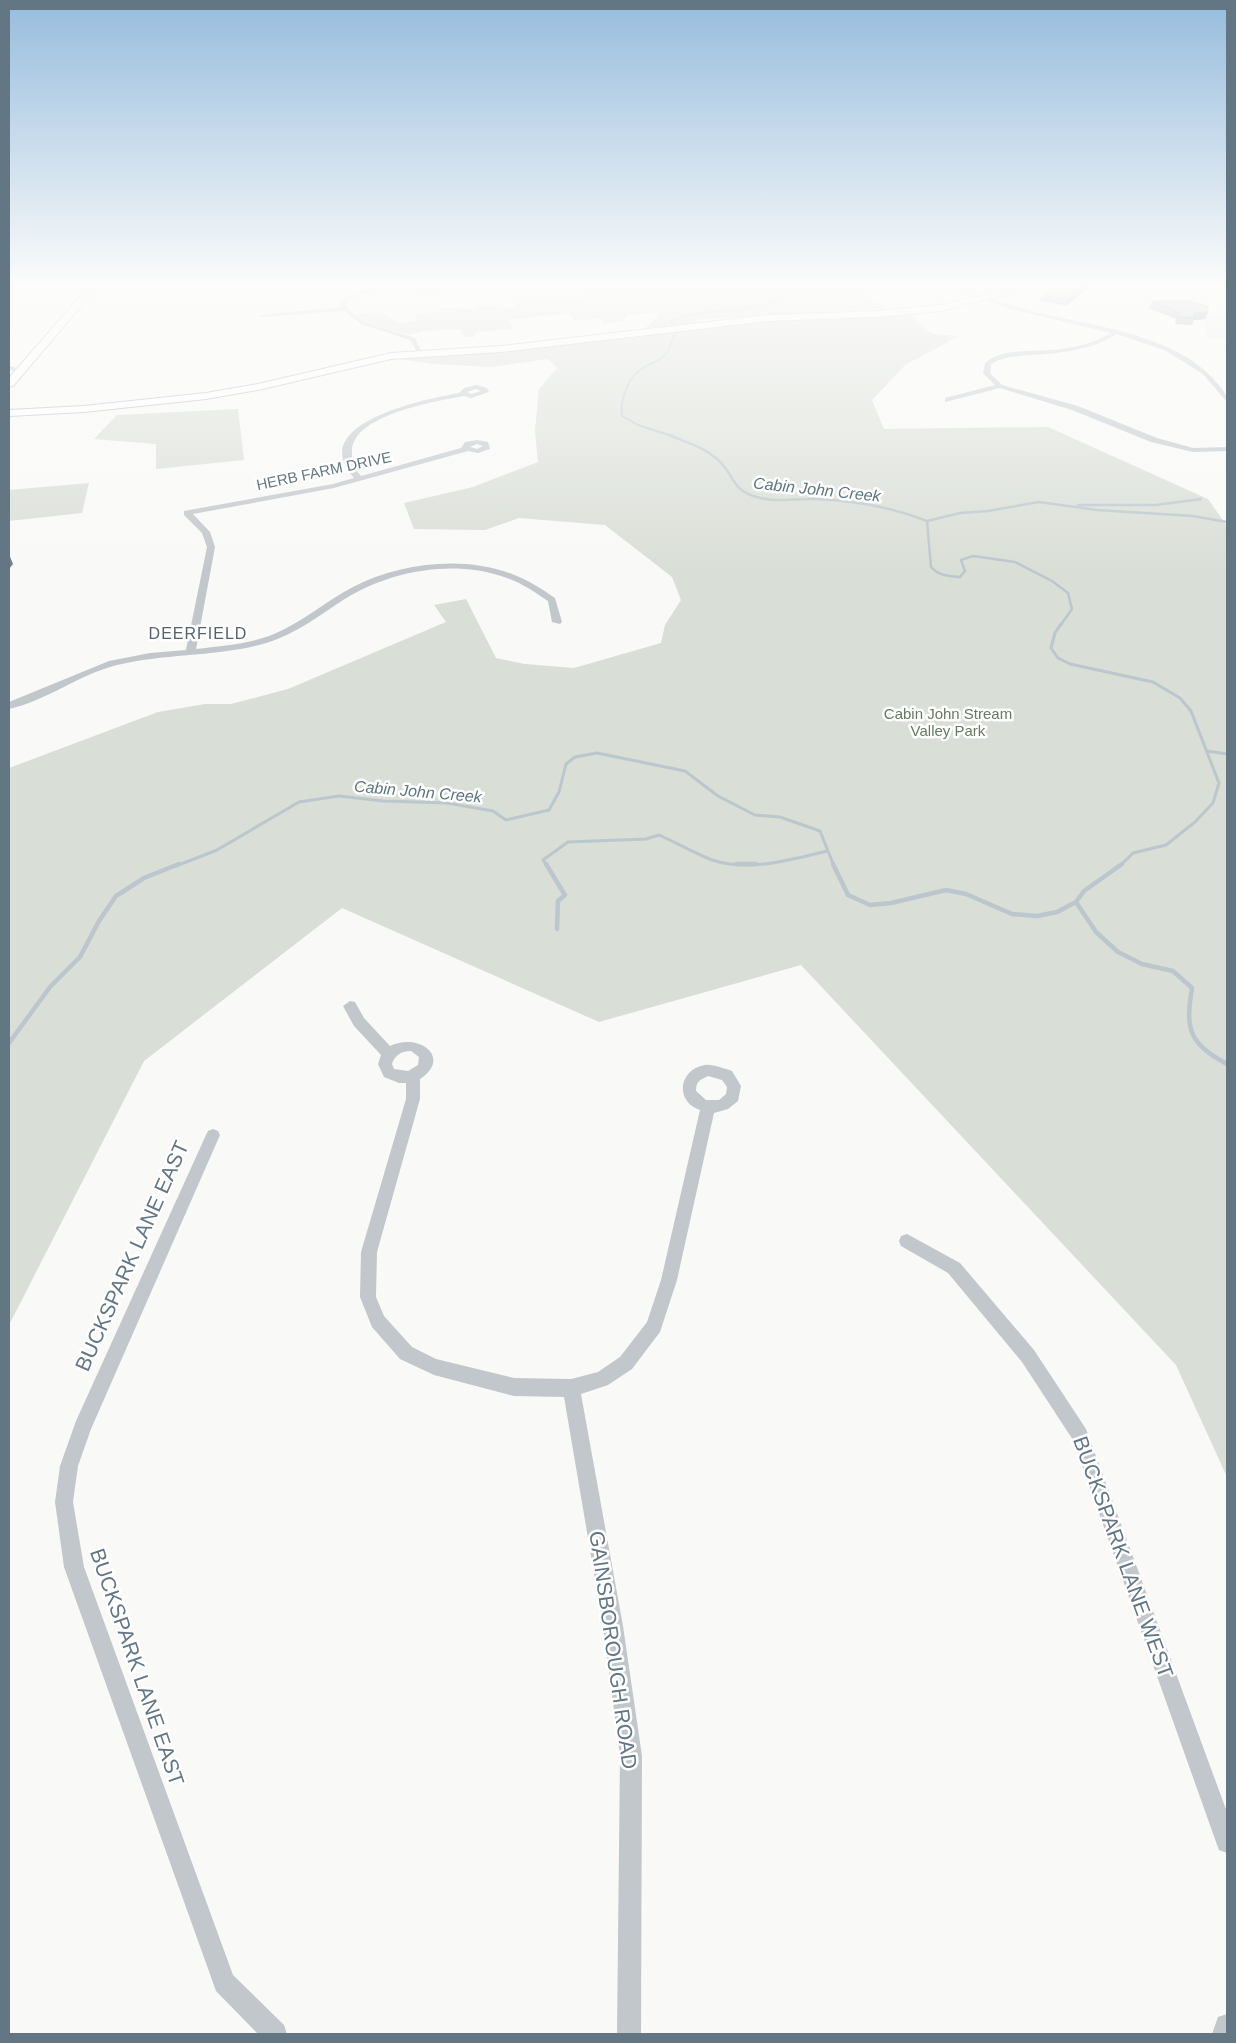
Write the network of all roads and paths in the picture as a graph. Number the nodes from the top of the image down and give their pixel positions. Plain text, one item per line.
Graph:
1 (285, 381) edge
2 (995, 381) edge
3 (1212, 381) edge
4 (1000, 386) junction
5 (1227, 389) edge
6 (1219, 390) junction
7 (463, 394) dead end
8 (948, 400) dead end
9 (1227, 400) edge
10 (9, 413) edge
11 (1227, 449) edge
12 (466, 450) dead end
13 (360, 479) junction
14 (556, 622) dead end
15 (191, 650) junction
16 (9, 706) edge
17 (350, 1006) dead end
18 (389, 1054) junction
19 (413, 1076) junction
20 (708, 1107) dead end
21 (213, 1135) dead end
22 (906, 1241) dead end
23 (571, 1388) junction
24 (1227, 1842) edge
25 (1227, 2026) edge
26 (275, 2034) edge
27 (629, 2034) edge
28 (1224, 2034) edge

1 - 10 main road
2 - 4 street
3 - 6 street
4 - 8 street
4 - 11 street
5 - 6 street
6 - 9 street
7 - 13 street
12 - 13 street, HERB FARM DRIVE
13 - 15 street, HERB FARM DRIVE
14 - 15 street
15 - 16 street
17 - 18 street
18 - 19 street
18 - 19 street
19 - 23 street
20 - 23 street
21 - 26 street, BUCKSPARK LANE EAST
22 - 24 street, BUCKSPARK LANE WEST
23 - 27 street, GAINSBOROUGH ROAD
25 - 28 street

